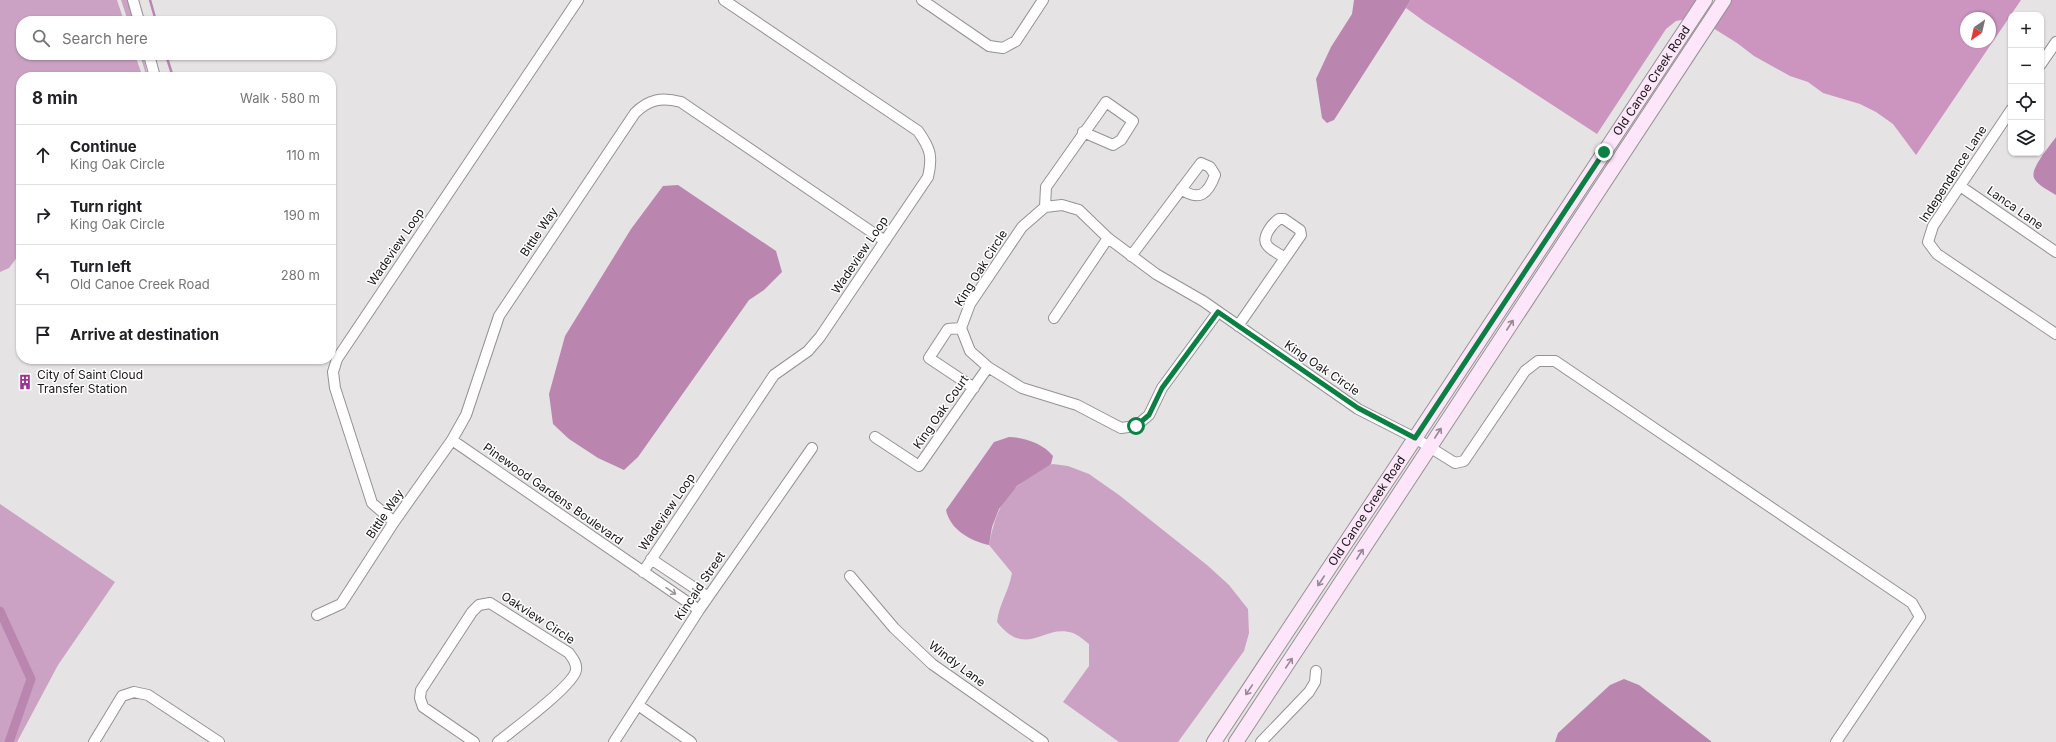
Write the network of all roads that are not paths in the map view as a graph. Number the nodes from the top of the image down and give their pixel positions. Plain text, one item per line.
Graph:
1 (133, 0) edge
2 (578, 0) edge
3 (724, 0) edge
4 (922, 0) edge
5 (1044, 0) edge
6 (1705, 0) edge
7 (1724, 0) edge
8 (138, 16) edge
9 (2056, 42) edge
10 (150, 60) edge
11 (2044, 60) edge
12 (154, 72) edge
13 (2008, 114) edge
14 (1084, 132) junction
15 (1960, 186) junction
16 (1181, 189) junction
17 (1044, 207) junction
18 (1108, 238) junction
19 (885, 241) junction
20 (2056, 252) edge
21 (1131, 256) junction
22 (1285, 258) dead end
23 (1508, 297) junction
24 (1522, 306) junction
25 (1218, 312) junction
26 (1054, 318) dead end
27 (1238, 326) junction
28 (961, 328) junction
29 (2056, 334) edge
30 (336, 362) edge
31 (335, 364) edge
32 (988, 368) junction
33 (974, 388) junction
34 (875, 437) dead end
35 (1415, 438) junction
36 (452, 440) junction
37 (812, 448) dead end
38 (1429, 448) junction
39 (394, 522) junction
40 (651, 559) junction
41 (643, 572) junction
42 (850, 576) dead end
43 (708, 597) junction
44 (699, 610) junction
45 (317, 615) dead end
46 (1316, 671) dead end
47 (638, 705) junction
48 (94, 742) edge
49 (219, 742) edge
50 (474, 742) edge
51 (498, 742) edge
52 (614, 742) edge
53 (691, 742) edge
54 (1043, 742) edge
55 (1214, 742) edge
56 (1236, 742) edge
57 (1261, 742) edge
58 (1836, 742) edge

1 - 8 street
2 - 30 street, Wadeview Loop
3 - 19 street, Wadeview Loop
4 - 5 street
6 - 23 main road, Old Canoe Creek Road
7 - 24 main road, Old Canoe Creek Road
9 - 11 street
10 - 12 street
13 - 15 street, Independence Lane
14 - 14 street
14 - 17 street
15 - 20 street, Lanca Lane
15 - 29 street, Independence Lane
16 - 16 street
16 - 21 street
17 - 18 street, King Oak Circle
17 - 28 street, King Oak Circle
18 - 21 street, King Oak Circle
18 - 26 street
19 - 36 street, Bittle Way
19 - 40 street, Wadeview Loop
21 - 25 street, King Oak Circle
22 - 27 street
23 - 24 main road
23 - 35 main road, Old Canoe Creek Road
38 -> 24 main road, Old Canoe Creek Road
25 - 27 street, King Oak Circle
25 - 32 street
27 - 35 street, King Oak Circle
28 - 32 street
28 - 33 street
31 - 39 street, Wadeview Loop
32 - 33 street, King Oak Court
33 - 34 street, King Oak Court
35 - 38 street, King Oak Circle
35 -> 55 main road, Old Canoe Creek Road
36 - 39 street, Bittle Way
36 - 41 street, Pinewood Gardens Boulevard
37 - 43 street, Kincaid Street
56 -> 38 main road, Old Canoe Creek Road
38 - 58 street, King Oak Circle
39 - 45 street, Bittle Way
40 - 41 street, Wadeview Loop
40 - 43 street
41 -> 44 street, Pinewood Gardens Boulevard
42 - 54 street, Windy Lane
43 - 44 street, Kincaid Street
44 - 47 street, Kincaid Street
46 - 57 street
47 - 52 street, Kincaid Street
47 - 53 street
48 - 49 street
50 - 51 street, Oakview Circle

